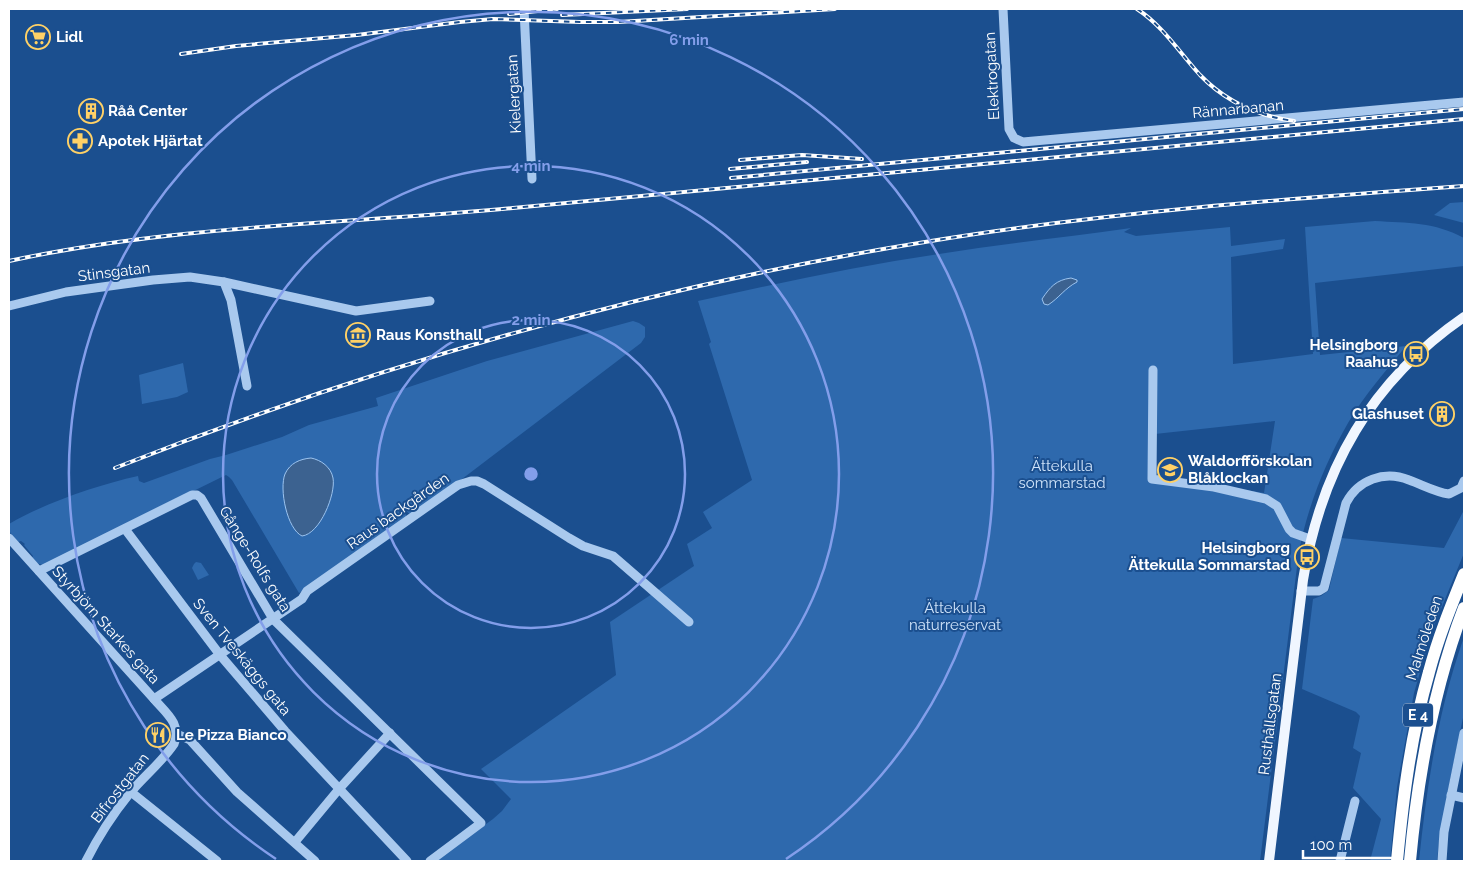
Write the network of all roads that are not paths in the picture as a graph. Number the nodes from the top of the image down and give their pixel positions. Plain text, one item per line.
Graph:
1 (524, 9) edge
2 (1003, 9) edge
3 (1464, 102) edge
4 (1015, 139) joint
5 (532, 179) dead end
6 (224, 282) junction
7 (430, 301) dead end
8 (9, 306) edge
9 (1464, 316) edge
10 (1153, 370) dead end
11 (247, 386) dead end
12 (1464, 481) edge
13 (125, 529) junction
14 (9, 538) edge
15 (1310, 539) junction
16 (39, 571) junction
17 (1464, 574) edge
18 (1301, 591) junction
19 (1464, 608) edge
20 (274, 619) junction
21 (689, 622) dead end
22 (220, 655) junction
23 (154, 699) junction
24 (390, 733) junction
25 (1464, 733) edge
26 (177, 734) junction
27 (339, 789) junction
28 (131, 792) junction
29 (1451, 795) junction
30 (1464, 798) edge
31 (1355, 801) dead end
32 (295, 842) junction
33 (86, 861) edge
34 (217, 861) edge
35 (315, 861) edge
36 (407, 861) edge
37 (430, 861) edge
38 (1269, 861) edge
39 (1340, 861) edge
40 (1397, 861) edge
41 (1410, 861) edge
42 (1442, 861) edge

1 - 5 street, Kielergatan
2 - 4 street, Elektrogatan
3 - 4 street, Rännarbanan
6 - 7 street, Stinsgatan
6 - 8 street, Stinsgatan
6 - 11 street
9 - 15 main road, Rusthållsgatan
10 - 15 street
12 - 18 street
13 - 16 street, Gånge-Rolfs gata
13 - 20 street, Gånge-Rolfs gata
13 - 22 street, Sven Tveskäggs gata
14 - 16 street, Styrbjörn Starkes gata
15 - 18 main road, Rusthållsgatan
16 - 23 street, Styrbjörn Starkes gata
17 - 40 highway, Malmöleden / E 4
18 - 38 main road, Rusthållsgatan
19 - 41 highway, Malmöleden / E 4
20 - 21 street, Raus backgården
20 - 22 street, Raus backgården
20 - 24 street, Gånge-Rolfs gata
22 - 23 street, Raus backgården
22 - 27 street, Sven Tveskäggs gata
23 - 26 street, Styrbjörn Starkes gata
24 - 27 street
24 - 37 street, Gånge-Rolfs gata
25 - 29 street
26 - 28 street, Bifrostgatan
26 - 32 street
27 - 32 street
27 - 36 street, Sven Tveskäggs gata
28 - 33 street, Bifrostgatan
28 - 34 street
29 - 30 street
29 - 42 street
31 - 39 street
32 - 35 street

